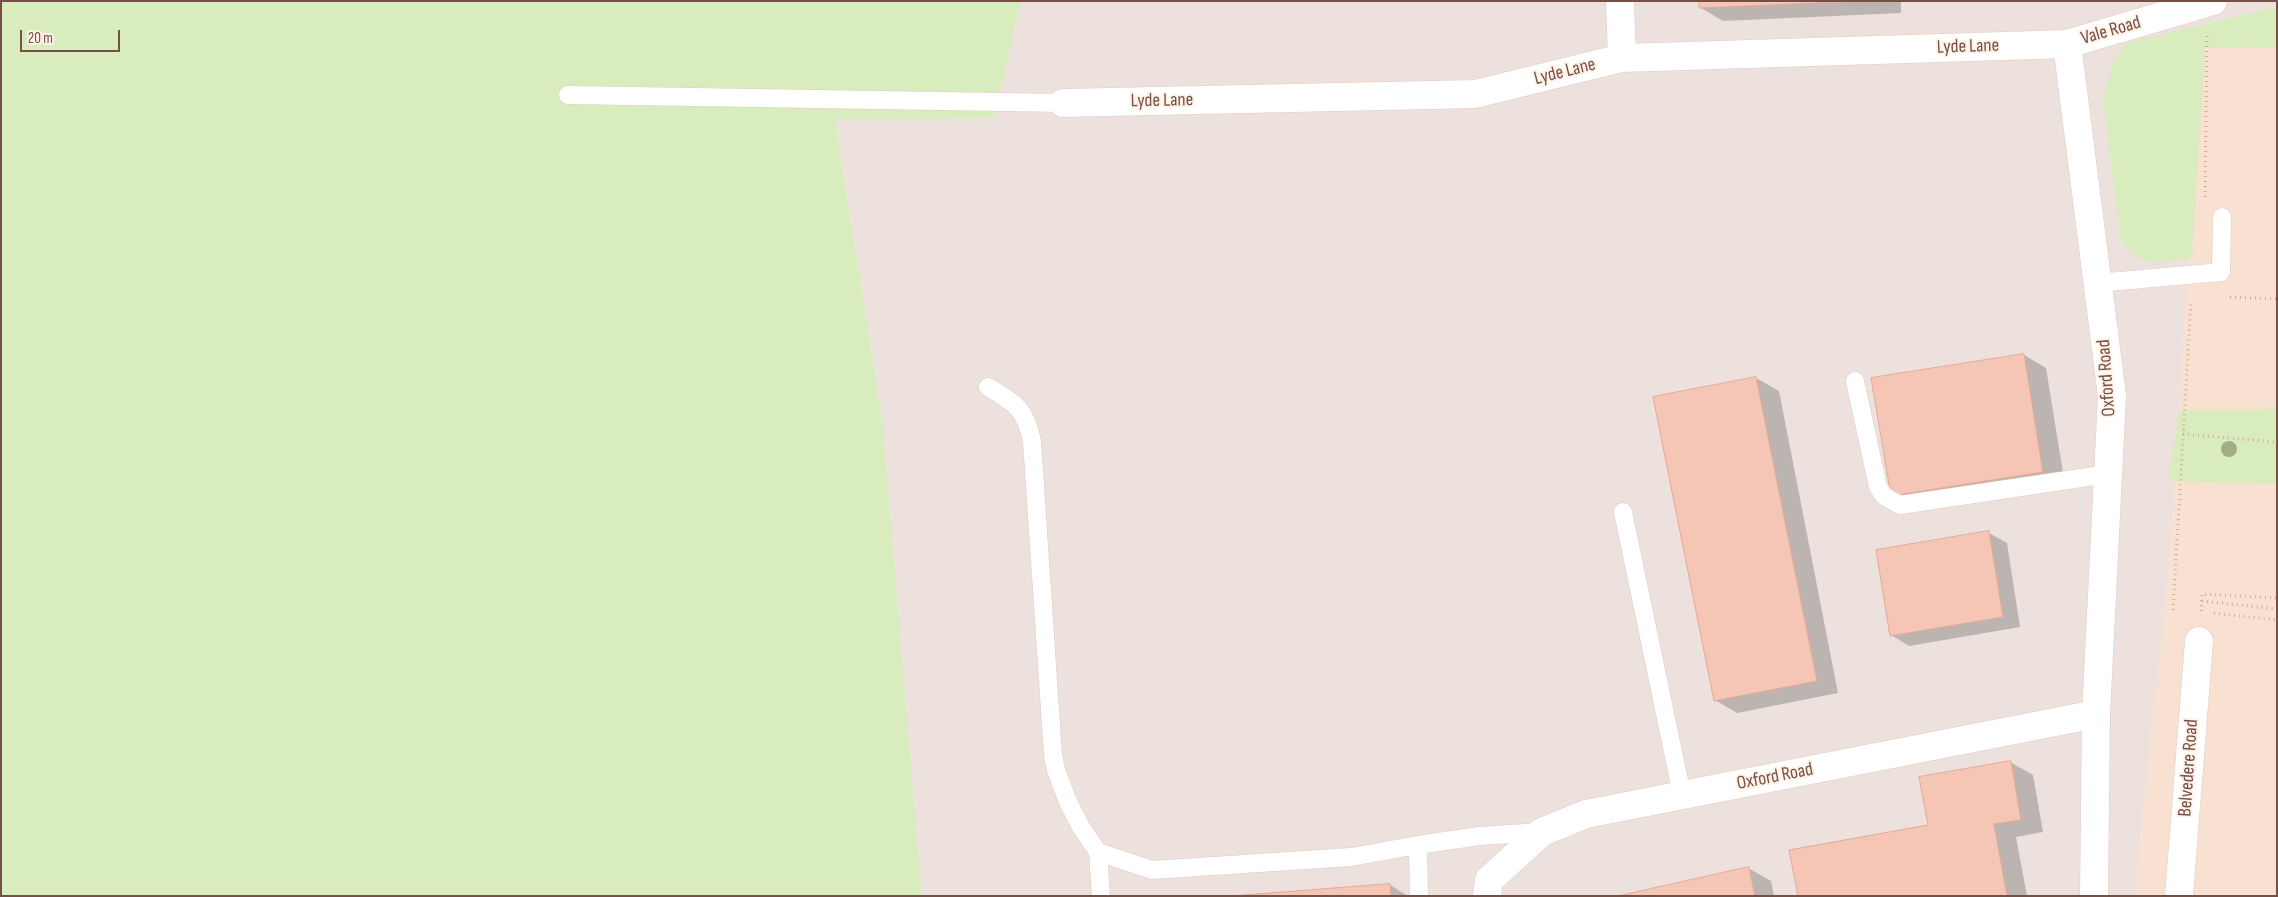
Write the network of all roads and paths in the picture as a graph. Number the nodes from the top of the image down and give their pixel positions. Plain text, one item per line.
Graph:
1 (1620, 1) edge
2 (2211, 2) edge
3 (2178, 6) edge
4 (2067, 44) junction
5 (1622, 58) junction
6 (568, 95) dead end
7 (1064, 103) joint
8 (2205, 199) dead end
9 (2222, 217) dead end
10 (2097, 283) junction
11 (2192, 295) dead end
12 (2220, 297) dead end
13 (2277, 299) edge
14 (1855, 381) dead end
15 (988, 387) dead end
16 (2183, 434) junction
17 (2277, 442) edge
18 (2108, 474) junction
19 (1623, 512) dead end
20 (2277, 598) edge
21 (2202, 601) junction
22 (2277, 608) edge
23 (2173, 610) dead end
24 (2201, 612) junction
25 (2277, 620) edge
26 (2199, 641) joint
27 (2096, 714) junction
28 (1682, 795) junction
29 (1542, 832) junction
30 (1418, 845) junction
31 (1098, 852) junction
32 (1101, 896) edge
33 (1419, 896) edge
34 (1487, 896) edge
35 (2094, 896) edge
36 (2179, 896) edge

1 - 5 street
2 - 3 street, Vale Road
2 - 8 path
3 - 4 street, Vale Road
4 - 5 street, Lyde Lane
4 - 10 street, Oxford Road
5 - 7 street, Lyde Lane
6 - 7 lane
9 - 10 lane
10 - 18 street, Oxford Road
11 - 16 path
12 - 13 path
14 - 18 lane
15 - 31 lane
16 - 17 path
16 - 23 path
18 - 27 street, Oxford Road
19 - 28 lane
20 - 21 path
21 - 22 path
21 - 24 path
24 - 25 path
24 - 26 path
26 - 36 street, Belvedere Road
27 - 28 street, Oxford Road
27 - 35 street, Oxford Road
28 - 29 street, Oxford Road
29 - 30 lane
29 - 34 street, Oxford Road
30 - 31 lane
30 - 33 lane
31 - 32 lane

